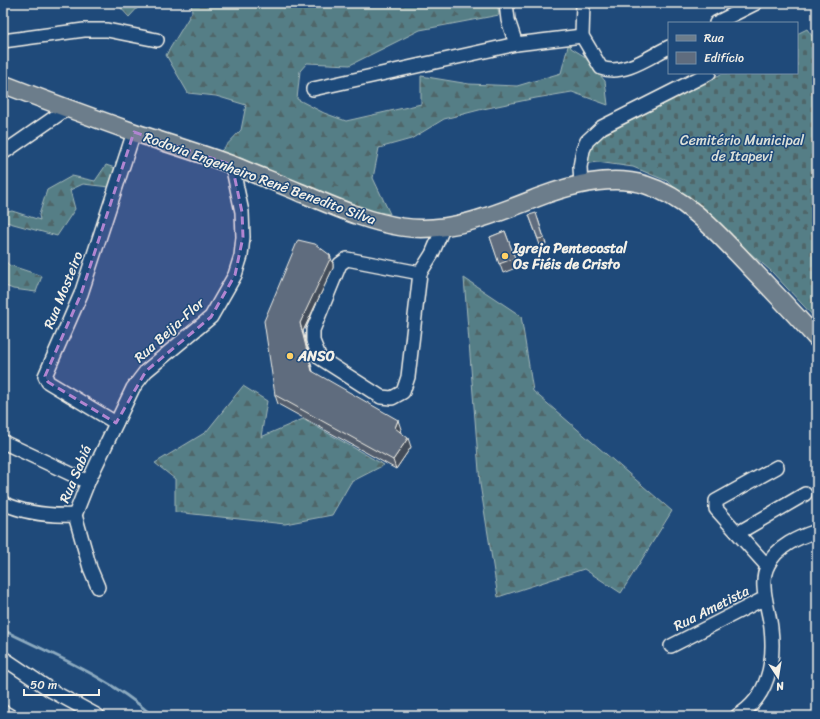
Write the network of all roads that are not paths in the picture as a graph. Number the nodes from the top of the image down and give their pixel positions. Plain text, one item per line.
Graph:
1 (506, 3) edge
2 (583, 3) edge
3 (756, 3) edge
4 (718, 22) edge
5 (582, 36) junction
6 (157, 40) dead end
7 (3, 41) edge
8 (516, 44) junction
9 (668, 47) edge
10 (707, 74) edge
11 (3, 84) edge
12 (313, 89) dead end
13 (68, 108) junction
14 (134, 132) junction
15 (3, 153) edge
16 (232, 165) junction
17 (580, 185) junction
18 (444, 226) junction
19 (420, 273) junction
20 (817, 339) edge
21 (116, 423) junction
22 (3, 442) edge
23 (777, 467) dead end
24 (88, 482) junction
25 (805, 494) dead end
26 (3, 503) edge
27 (75, 515) junction
28 (817, 531) edge
29 (738, 533) junction
30 (767, 566) junction
31 (98, 587) dead end
32 (765, 598) junction
33 (671, 646) dead end
34 (3, 658) edge
35 (3, 712) edge
36 (10, 716) edge
37 (98, 716) edge
38 (736, 716) edge

1 - 8 street
2 - 5 street
3 - 4 street
5 - 8 street
5 - 9 street
6 - 7 street
8 - 12 street
10 - 17 street
11 - 13 main road, Rodovia Engenheiro Renê Benedito Silva
13 - 14 main road, Rodovia Engenheiro Renê Benedito Silva
13 - 15 street
14 - 16 main road, Rodovia Engenheiro Renê Benedito Silva
14 - 21 street, Rua Mosteiro
16 - 18 main road, Rodovia Engenheiro Renê Benedito Silva
16 - 21 street, Rua Beija-Flor
17 - 18 main road, Rodovia Engenheiro Renê Benedito Silva
17 - 20 main road, Rodovia Engenheiro Renê Benedito Silva
18 - 19 street
19 - 19 street
21 - 24 street, Rua Sabiá
22 - 24 street
23 - 29 street
24 - 27 street, Rua Sabiá
25 - 29 street
26 - 27 street, Rua Sabiá
27 - 31 street
28 - 30 street
29 - 30 street
30 - 32 street
32 - 33 street, Rua Ametista
32 - 38 street
34 - 37 street
35 - 36 street

